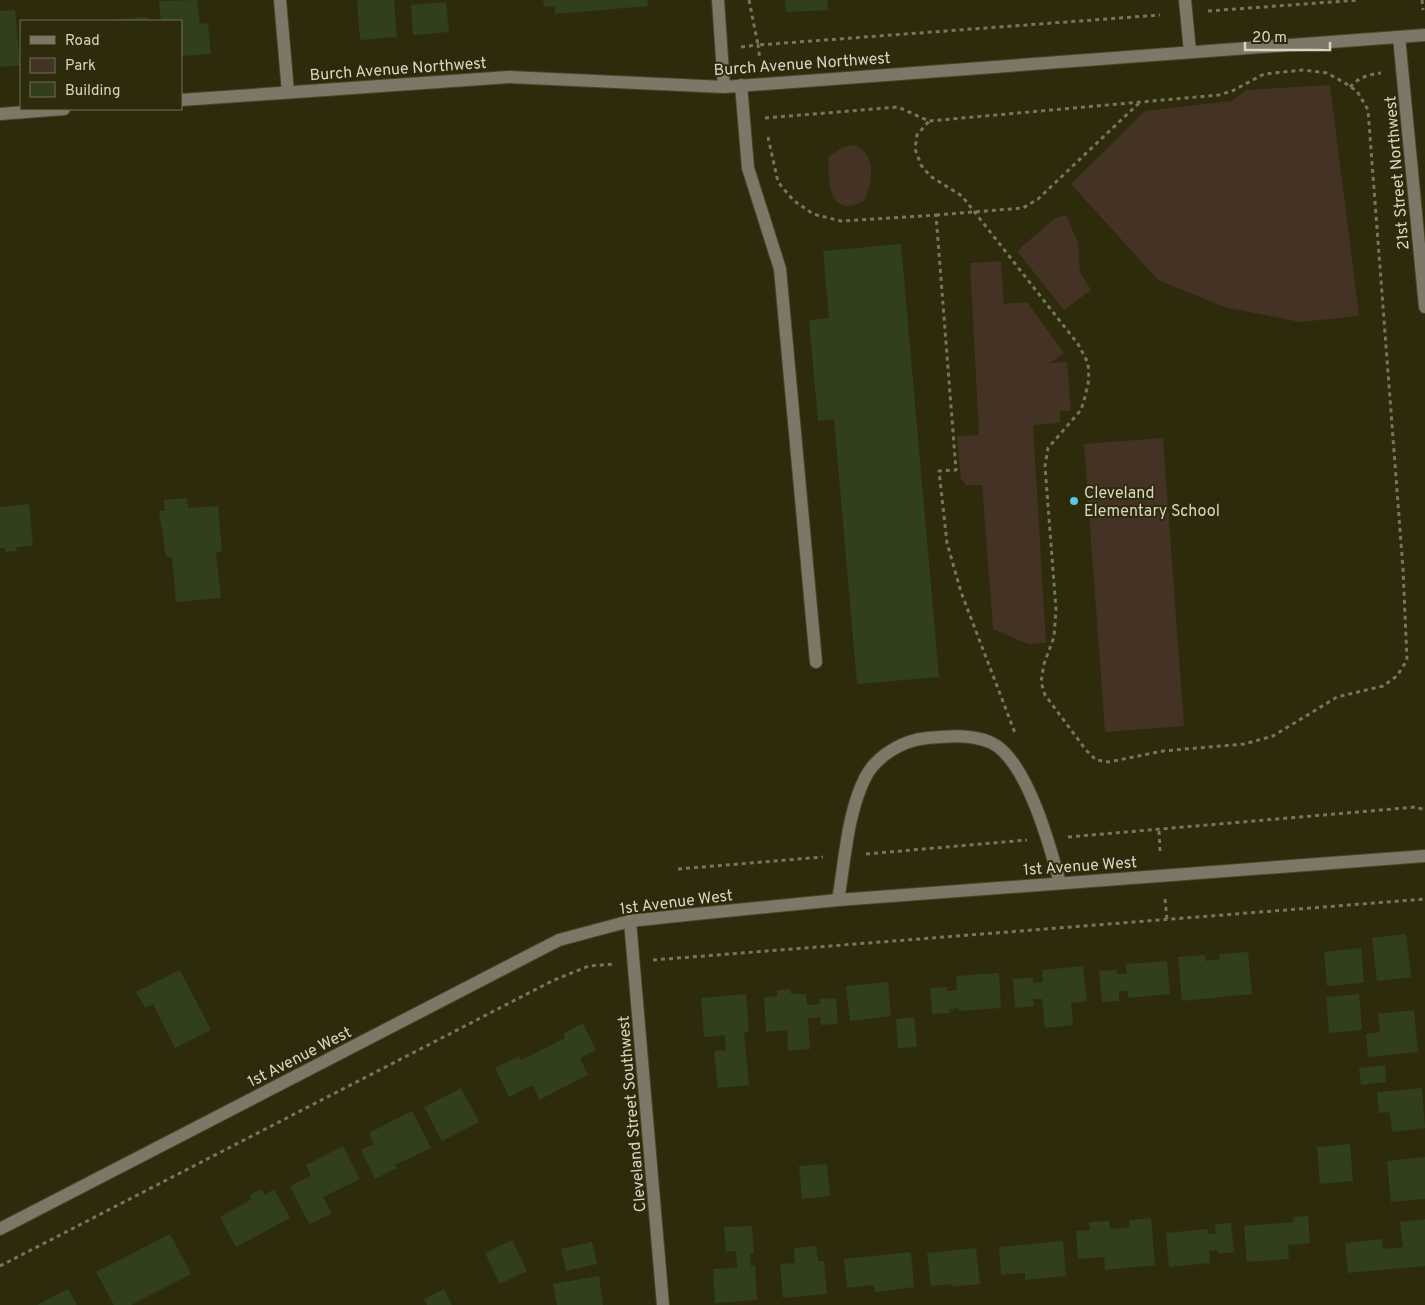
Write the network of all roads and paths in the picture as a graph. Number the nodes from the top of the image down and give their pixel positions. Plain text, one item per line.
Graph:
1 (280, 0) edge
2 (718, 0) edge
3 (749, 0) edge
4 (1185, 0) edge
5 (1359, 0) edge
6 (1422, 0) edge
7 (1423, 10) dead end
8 (1208, 11) dead end
9 (1160, 15) dead end
10 (1425, 35) edge
11 (1399, 37) junction
12 (758, 45) junction
13 (722, 49) junction
14 (1190, 52) junction
15 (760, 60) dead end
16 (1382, 73) dead end
17 (740, 85) junction
18 (724, 87) junction
19 (1350, 87) junction
20 (288, 92) junction
21 (182, 100) edge
22 (1140, 102) junction
23 (51, 110) edge
24 (763, 112) dead end
25 (0, 114) edge
26 (764, 118) junction
27 (929, 121) junction
28 (766, 127) dead end
29 (768, 136) dead end
30 (974, 212) junction
31 (936, 215) junction
32 (1425, 307) edge
33 (816, 662) dead end
34 (1016, 734) dead end
35 (1425, 810) edge
36 (1063, 829) dead end
37 (1159, 831) junction
38 (1068, 837) junction
39 (1047, 839) junction
40 (1160, 851) dead end
41 (846, 855) junction
42 (1425, 856) edge
43 (678, 869) dead end
44 (1060, 883) junction
45 (1164, 899) dead end
46 (838, 900) junction
47 (1425, 900) edge
48 (630, 920) junction
49 (1167, 920) junction
50 (634, 962) junction
51 (0, 1229) edge
52 (0, 1266) edge
53 (663, 1305) edge

1 - 20 street
2 - 13 street
3 - 12 path
4 - 14 street
5 - 8 path
6 - 7 path
9 - 12 path
10 - 11 street, Burch Avenue Northwest
11 - 14 street, Burch Avenue Northwest
11 - 32 street, 21st Street Northwest
12 - 13 path
12 - 15 path
13 - 18 street
14 - 17 street, Burch Avenue Northwest
16 - 19 path
17 - 18 street, Burch Avenue Northwest
17 - 33 street
18 - 20 street, Burch Avenue Northwest
19 - 22 path
19 - 30 path
20 - 21 street, Burch Avenue Northwest
22 - 27 path
22 - 30 path
23 - 25 street
24 - 26 path
26 - 27 path
26 - 28 path
27 - 30 path
29 - 31 path
30 - 31 path
31 - 34 path
35 - 37 path
36 - 38 path
37 - 38 path
37 - 40 path
38 - 39 path
39 - 41 path
39 - 41 street
39 - 44 street
41 - 43 path
41 - 46 street
42 - 44 street, 1st Avenue West
44 - 46 street, 1st Avenue West
45 - 49 path
46 - 48 street, 1st Avenue West
47 - 49 path
48 - 50 street, Cleveland Street Southwest
48 - 51 street, 1st Avenue West
49 - 50 path
50 - 52 path
50 - 53 street, Cleveland Street Southwest

